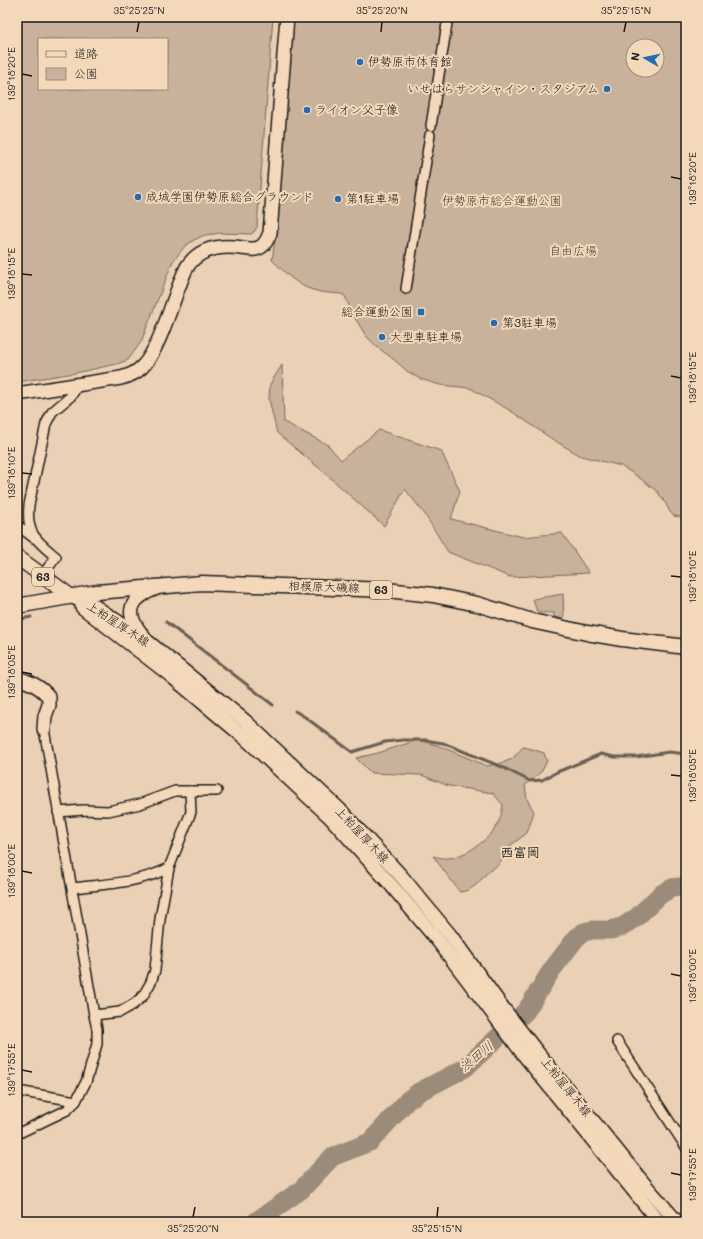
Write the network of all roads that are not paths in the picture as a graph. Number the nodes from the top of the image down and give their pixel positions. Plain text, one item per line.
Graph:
1 (287, 17) edge
2 (448, 17) edge
3 (406, 289) dead end
4 (78, 385) junction
5 (17, 394) edge
6 (17, 525) edge
7 (35, 539) junction
8 (17, 557) edge
9 (42, 576) junction
10 (164, 585) junction
11 (70, 596) junction
12 (17, 606) edge
13 (148, 642) junction
14 (686, 647) edge
15 (17, 678) edge
16 (44, 729) joint
17 (190, 791) junction
18 (217, 791) dead end
19 (58, 812) junction
20 (169, 868) junction
21 (73, 888) junction
22 (498, 1011) junction
23 (94, 1015) junction
24 (617, 1040) dead end
25 (529, 1051) junction
26 (17, 1091) edge
27 (76, 1101) junction
28 (17, 1134) edge
29 (686, 1147) edge
30 (659, 1222) edge
31 (677, 1222) edge

1 - 4 main road
2 - 3 street
4 - 5 main road
4 - 7 street
6 - 7 street
7 - 9 street
8 - 9 main road, 63
9 - 11 main road, 63
10 - 11 main road, 相模原大磯線 / 63
10 - 13 main road
10 - 14 main road, 相模原大磯線 / 63
11 - 12 main road, 相模原大磯線
11 - 13 main road, 上粕屋厚木線
11 - 22 main road, 上粕屋厚木線
13 - 22 main road, 上粕屋厚木線
15 - 16 main road
16 - 19 street
17 - 18 street
17 - 19 street
17 - 20 street
19 - 21 street
20 - 21 street
20 - 23 street
21 - 23 street
22 - 25 main road, 上粕屋厚木線
23 - 27 street
24 - 29 street
25 - 30 main road, 上粕屋厚木線
25 - 31 main road, 上粕屋厚木線
26 - 27 street
27 - 28 street

